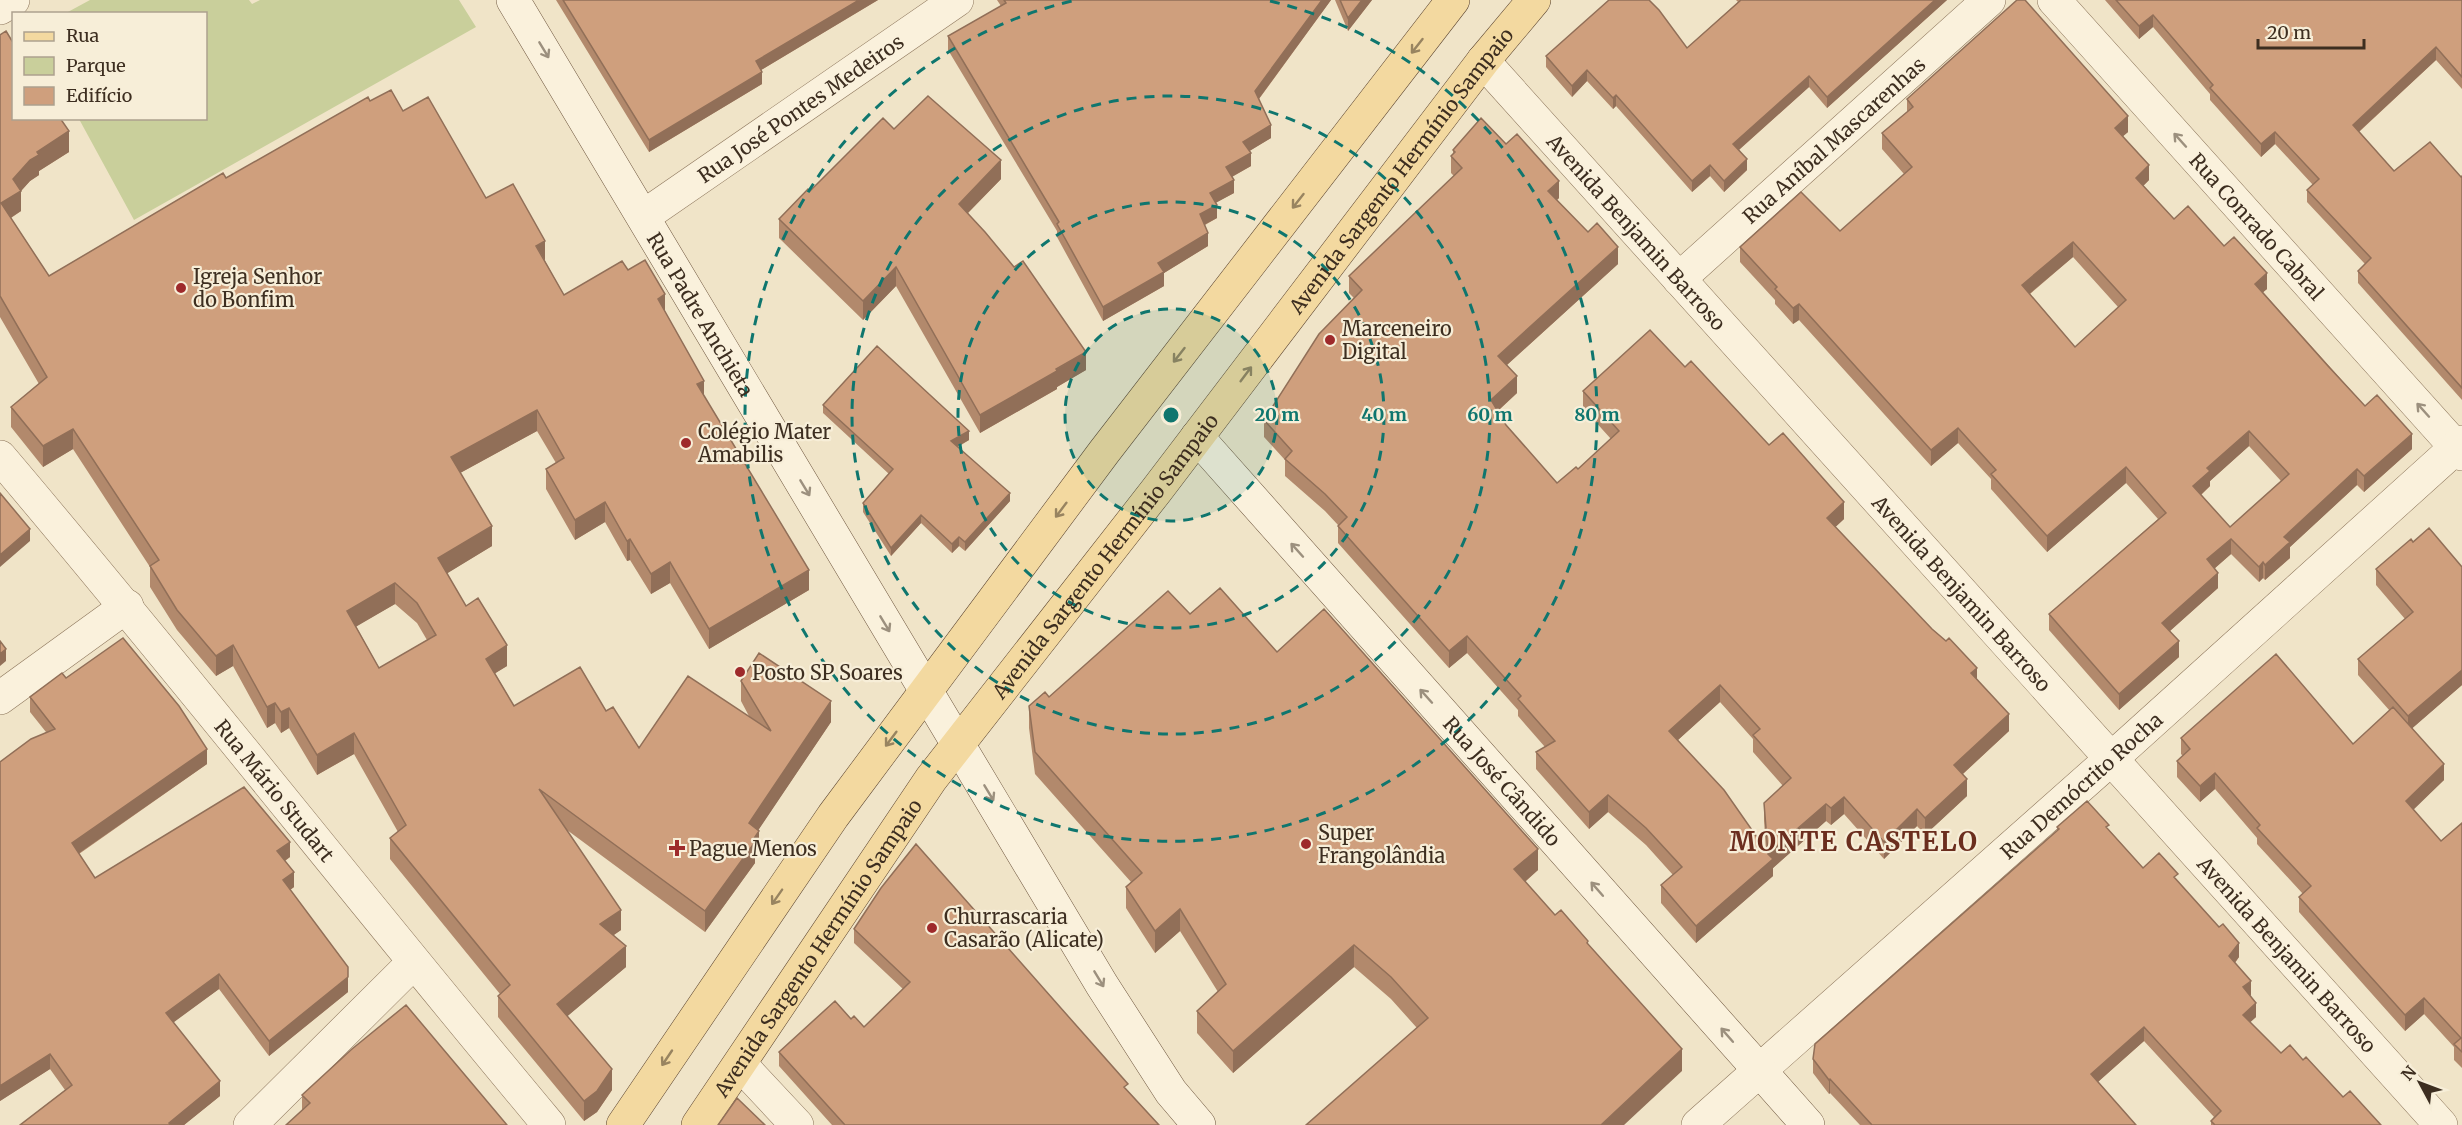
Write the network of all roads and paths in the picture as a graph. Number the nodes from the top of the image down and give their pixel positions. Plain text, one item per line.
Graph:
1 (13, 0) edge
2 (513, 0) edge
3 (957, 0) edge
4 (1453, 0) edge
5 (1534, 0) edge
6 (1989, 0) edge
7 (2054, 0) edge
8 (0, 8) edge
9 (1484, 62) junction
10 (644, 216) junction
11 (1679, 279) junction
12 (1197, 437) junction
13 (2460, 448) edge
14 (0, 458) edge
15 (127, 606) junction
16 (926, 692) junction
17 (0, 698) edge
18 (958, 744) junction
19 (2111, 759) junction
20 (413, 963) junction
21 (740, 1064) junction
22 (1758, 1070) junction
23 (250, 1125) edge
24 (549, 1125) edge
25 (623, 1125) edge
26 (698, 1125) edge
27 (797, 1125) edge
28 (1199, 1125) edge
29 (1698, 1125) edge
30 (1808, 1125) edge
31 (2441, 1125) edge

1 - 8 street
2 -> 10 street, Rua Padre Anchieta
3 - 10 street, Rua José Pontes Medeiros
4 -> 16 main road
5 - 9 main road, Avenida Sargento Hermínio Sampaio
6 - 11 street, Rua Aníbal Mascarenhas
13 -> 7 street, Rua Conrado Cabral
9 - 11 street, Avenida Benjamin Barroso
12 -> 9 main road, Avenida Sargento Hermínio Sampaio
10 -> 16 street, Rua Padre Anchieta
11 - 19 street, Avenida Benjamin Barroso
12 - 18 main road, Avenida Sargento Hermínio Sampaio
22 -> 12 street, Rua José Cândido
13 - 19 street, Rua Demócrito Rocha
14 - 15 street, Rua Mário Studart
15 - 17 street
15 - 20 street, Rua Mário Studart
16 - 18 street, Rua Padre Anchieta
16 -> 25 main road
18 - 21 main road, Avenida Sargento Hermínio Sampaio
18 -> 28 street, Rua Padre Anchieta
19 - 22 street, Rua Demócrito Rocha
19 - 31 street, Avenida Benjamin Barroso
20 - 23 street
20 - 24 street, Rua Mário Studart
21 - 26 main road, Avenida Sargento Hermínio Sampaio
21 - 27 street
22 - 29 street, Rua Demócrito Rocha
22 - 30 street, Rua José Cândido

